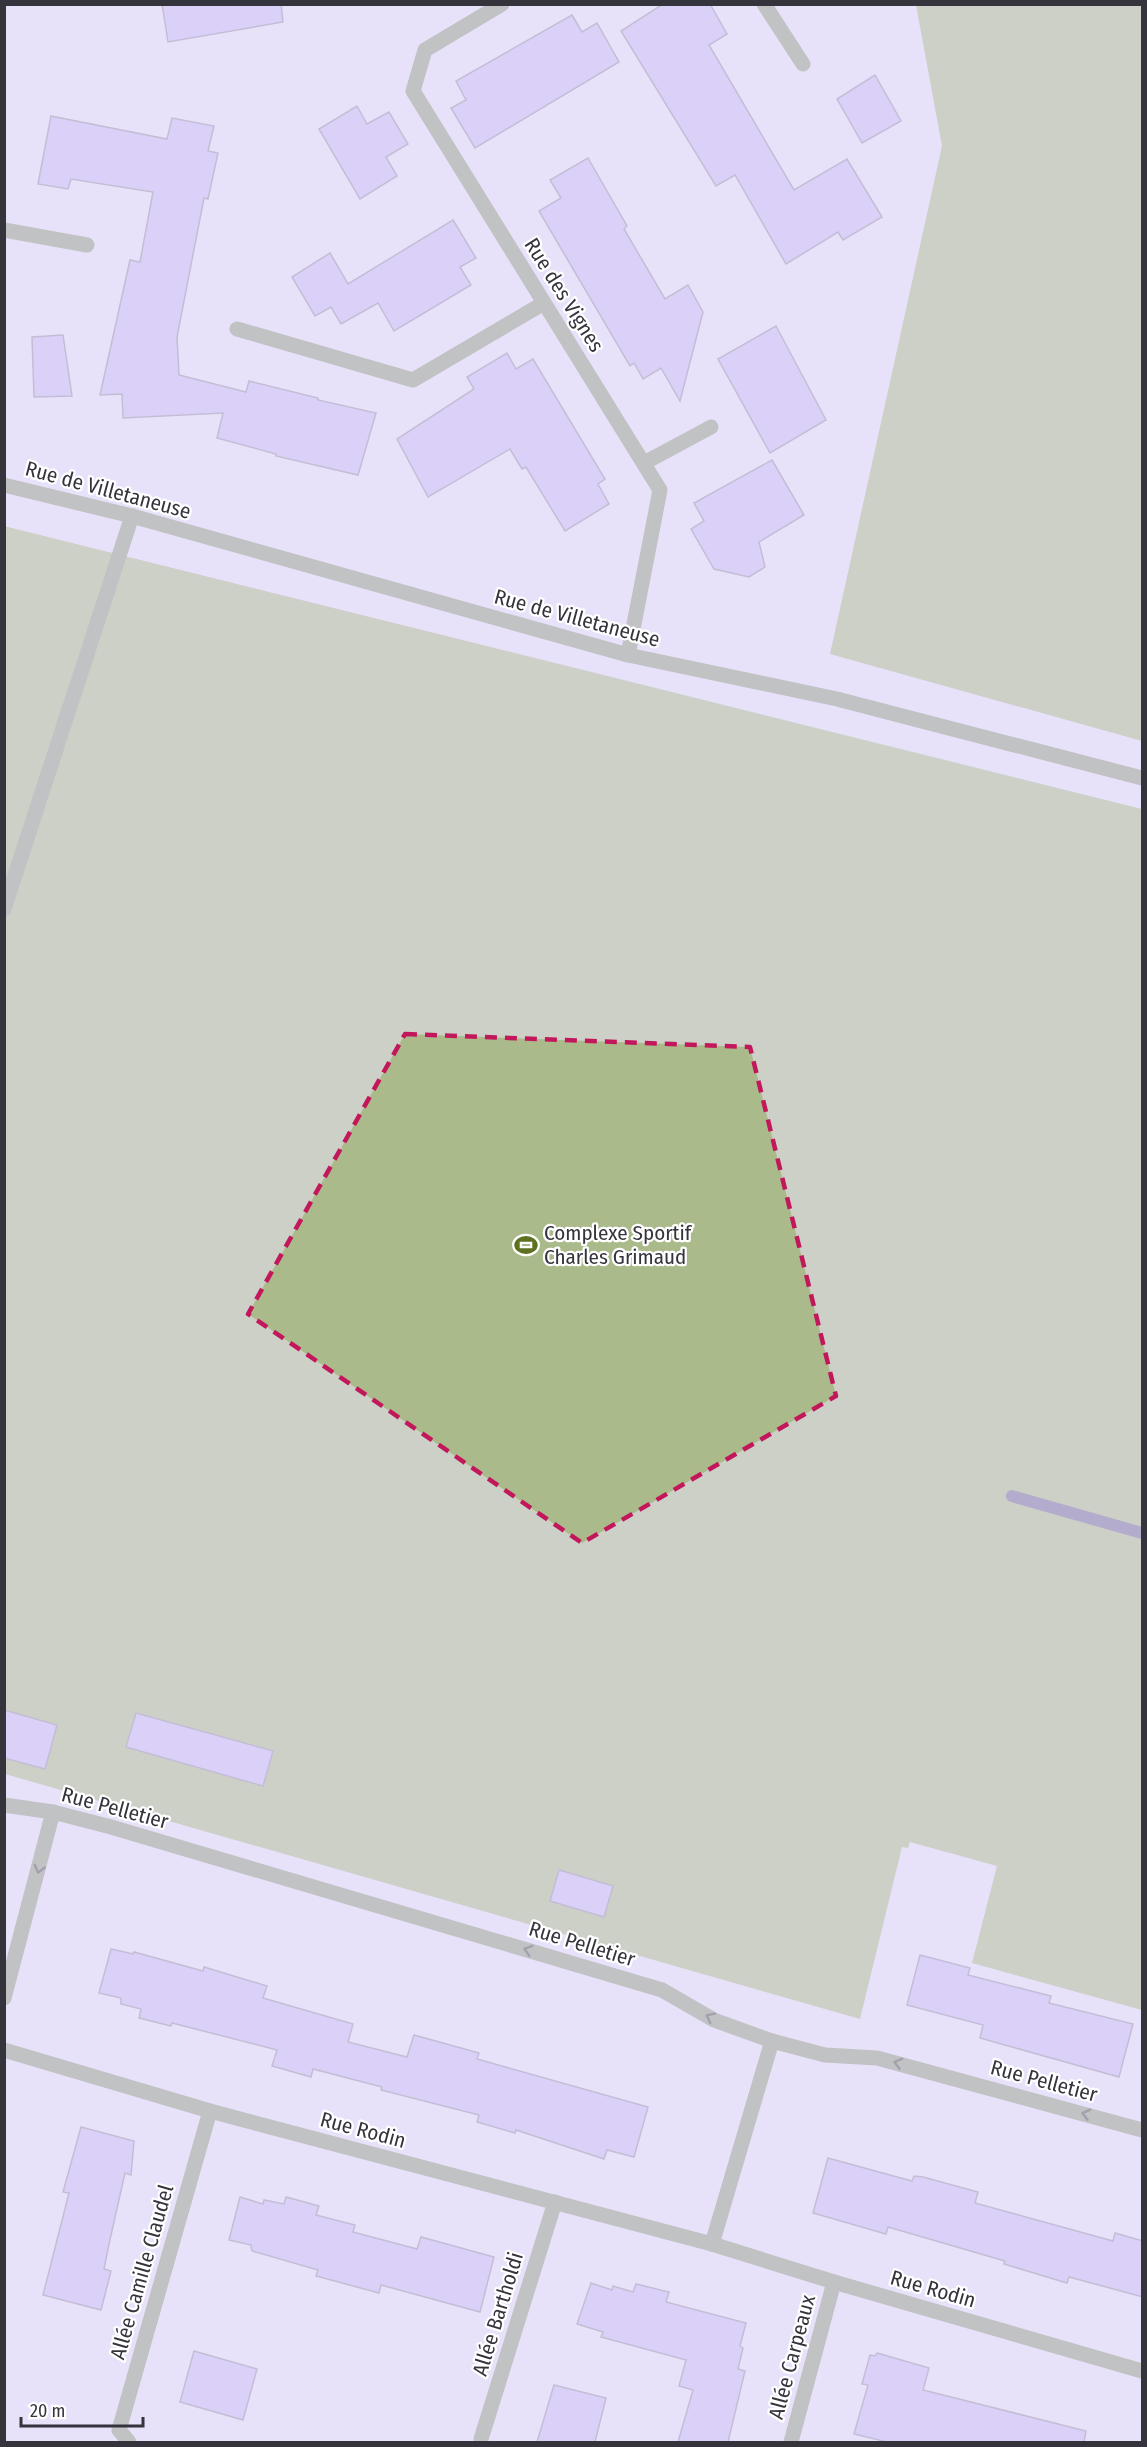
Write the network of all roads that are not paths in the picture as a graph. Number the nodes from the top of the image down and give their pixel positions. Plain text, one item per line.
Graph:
1 (502, 4) edge
2 (764, 4) edge
3 (803, 64) dead end
4 (4, 230) edge
5 (87, 245) dead end
6 (544, 303) junction
7 (237, 329) dead end
8 (711, 426) dead end
9 (644, 463) junction
10 (4, 485) edge
11 (132, 516) junction
12 (628, 655) junction
13 (1143, 778) edge
14 (4, 909) edge
15 (4, 1805) edge
16 (53, 1812) junction
17 (4, 1998) edge
18 (772, 2040) junction
19 (4, 2050) edge
20 (210, 2111) junction
21 (1143, 2130) edge
22 (555, 2202) junction
23 (712, 2244) junction
24 (834, 2282) junction
25 (1143, 2371) edge
26 (481, 2439) dead end
27 (129, 2442) edge
28 (790, 2442) edge

1 - 6 street, Rue des Vignes
2 - 3 street
4 - 5 street
6 - 7 street
6 - 9 street, Rue des Vignes
8 - 9 street
9 - 12 street, Rue des Vignes
10 - 11 street, Rue de Villetaneuse
11 - 12 street, Rue de Villetaneuse
11 - 14 street
12 - 13 street, Rue de Villetaneuse
15 - 16 street, Rue Pelletier
16 -> 17 street
18 -> 16 street, Rue Pelletier
21 -> 18 street, Rue Pelletier
18 - 23 street
19 - 20 street, Rue Rodin
20 - 22 street, Rue Rodin
20 - 27 street, Allée Camille Claudel
22 - 23 street, Rue Rodin
22 - 26 street, Allée Bartholdi
23 - 24 street, Rue Rodin
24 - 25 street, Rue Rodin
24 - 28 street, Allée Carpeaux

